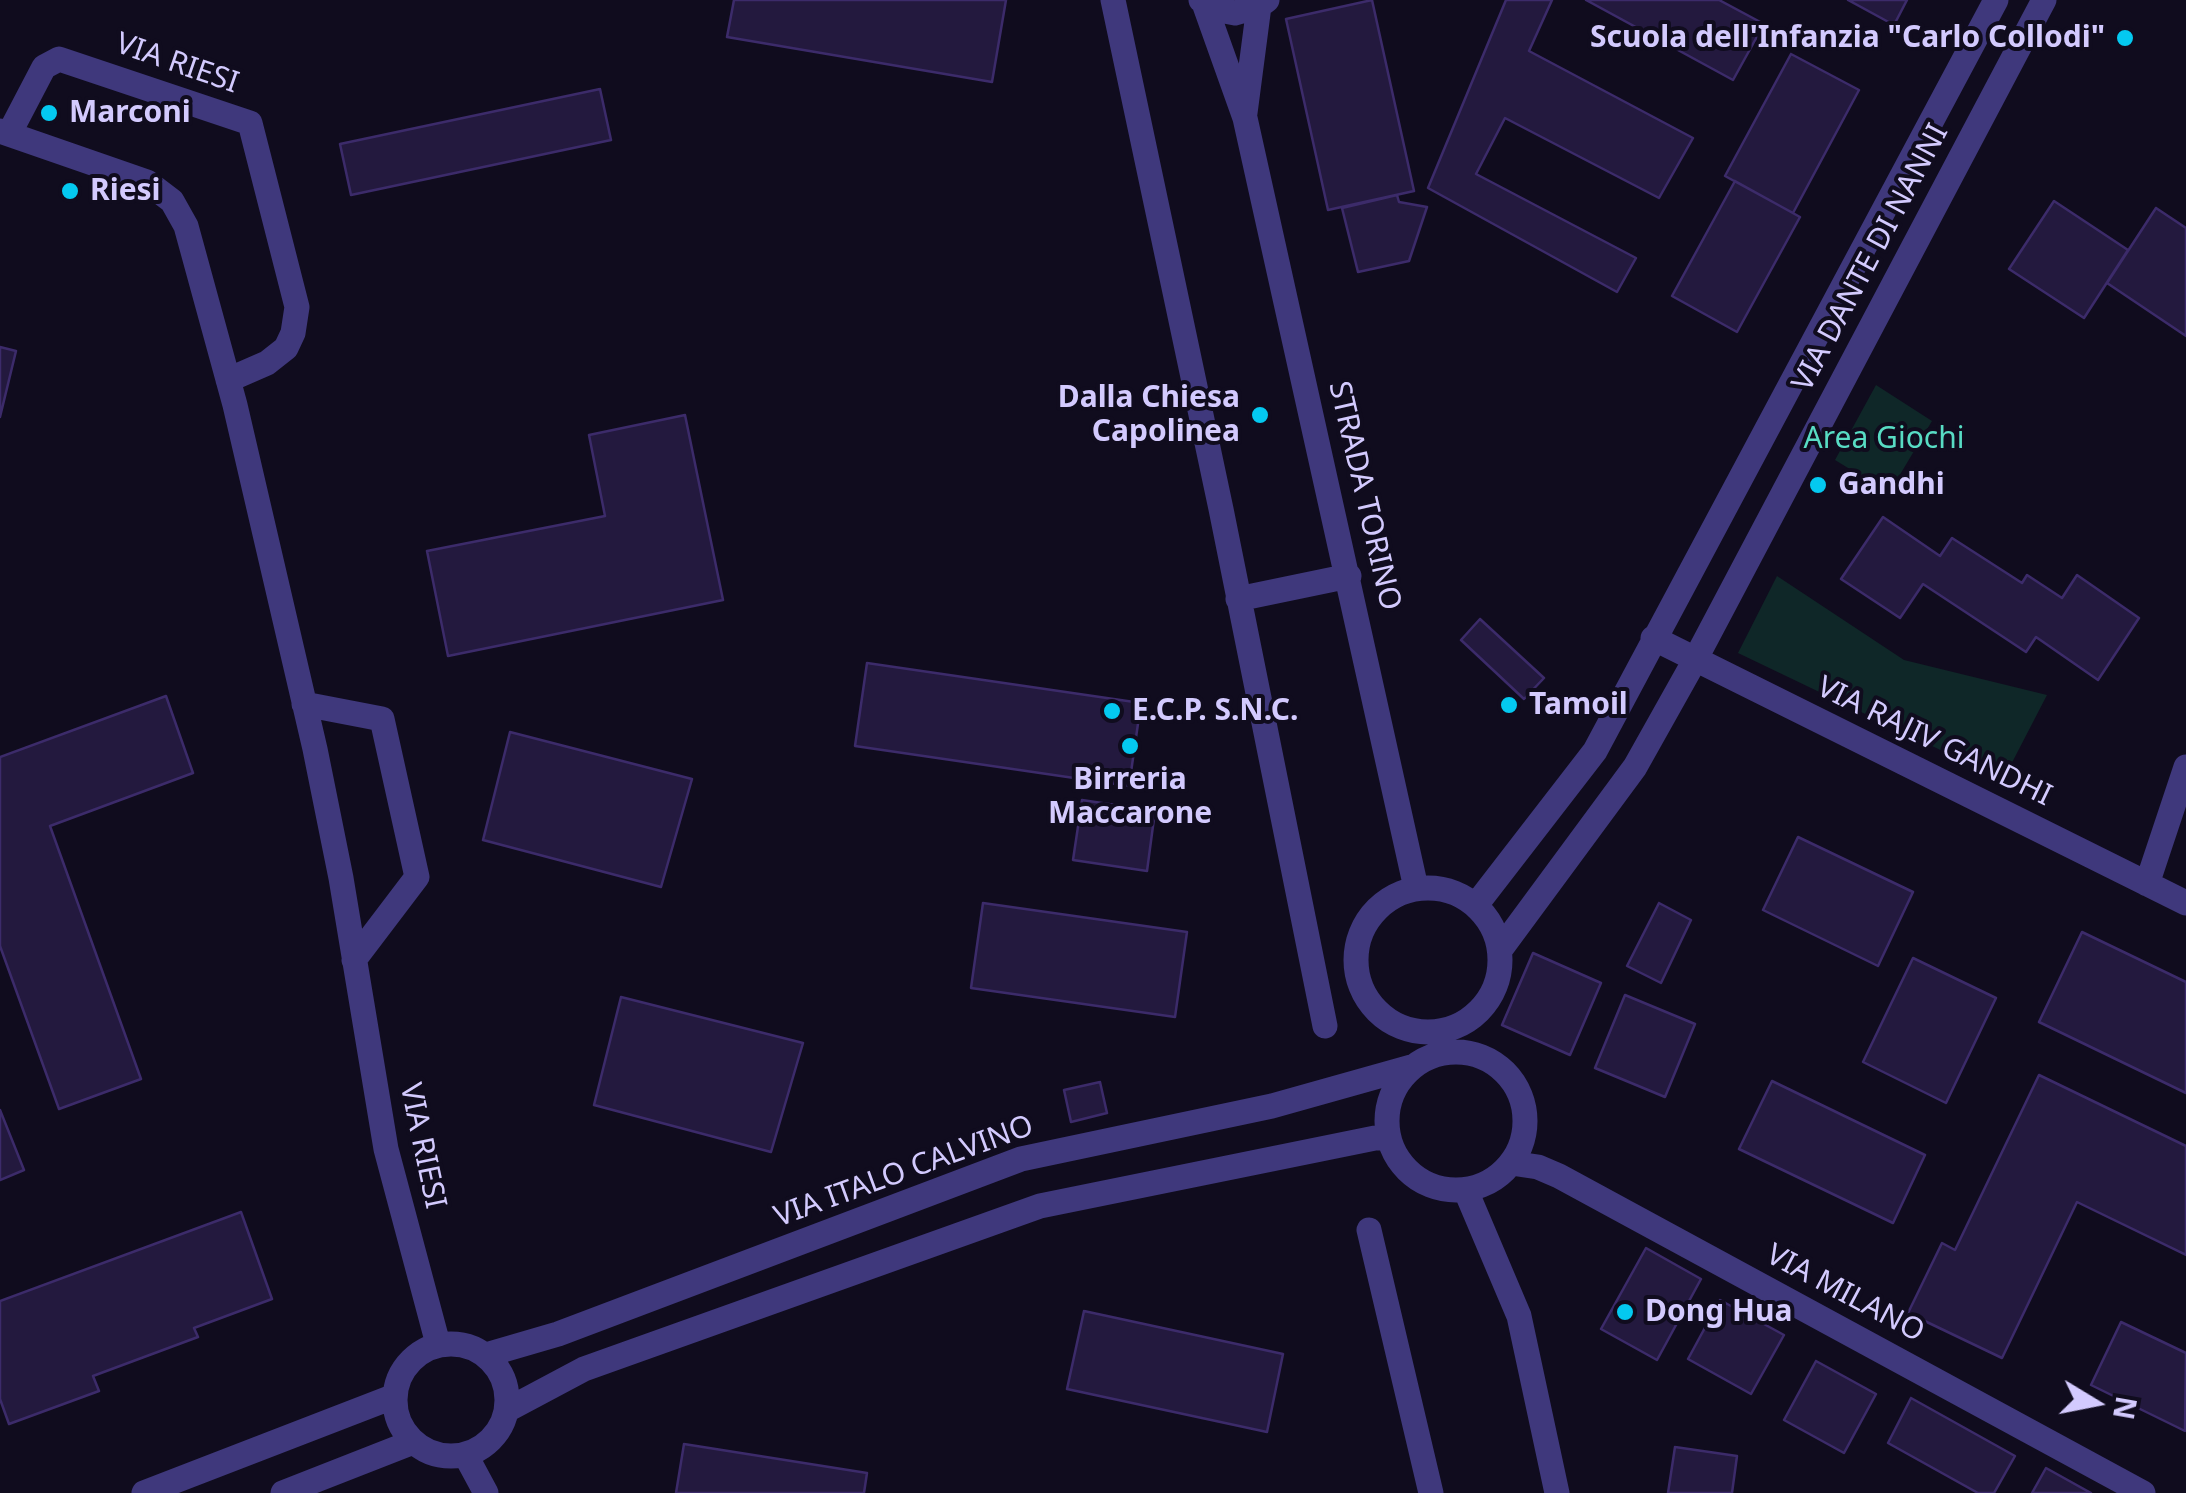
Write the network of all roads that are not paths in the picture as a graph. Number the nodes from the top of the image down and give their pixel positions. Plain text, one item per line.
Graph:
1 (1113, 0) edge
2 (1996, 0) edge
3 (2044, 0) edge
4 (1202, 2) edge
5 (1263, 3) edge
6 (1244, 118) junction
7 (5, 133) edge
8 (228, 380) junction
9 (1349, 576) junction
10 (1238, 600) junction
11 (1654, 638) junction
12 (1695, 660) junction
13 (304, 704) junction
14 (2186, 767) edge
15 (2148, 884) junction
16 (1416, 888) junction
17 (2186, 904) edge
18 (1476, 906) junction
19 (1500, 950) junction
20 (354, 960) junction
21 (1470, 1019) junction
22 (1324, 1026) dead end
23 (1404, 1029) junction
24 (1476, 1054) junction
25 (1411, 1068) junction
26 (1388, 1138) junction
27 (1511, 1164) junction
28 (1466, 1191) junction
29 (1369, 1230) dead end
30 (438, 1344) junction
31 (486, 1355) junction
32 (395, 1396) junction
33 (507, 1410) junction
34 (414, 1442) junction
35 (465, 1454) junction
36 (144, 1493) edge
37 (283, 1493) edge
38 (486, 1493) edge
39 (1430, 1493) edge
40 (1557, 1493) edge
41 (2143, 1493) edge

1 - 10 street
2 - 11 street, VIA DANTE DI NANNI
3 - 12 street, VIA DANTE DI NANNI
4 - 5 street
4 - 6 street, STRADA TORINO
5 - 6 street, STRADA TORINO
6 - 9 street, STRADA TORINO
7 - 8 street, VIA RIESI
7 - 8 street, VIA RIESI
8 - 13 street, VIA RIESI
9 - 10 street
9 - 16 street, STRADA TORINO
10 - 22 street
11 - 12 street, VIA RAJIV GANDHI
11 - 18 street, VIA DANTE DI NANNI
12 - 15 street, VIA RAJIV GANDHI
12 - 19 street, VIA DANTE DI NANNI
13 - 20 street, VIA RIESI
13 - 20 street
14 - 15 street
15 - 17 street, VIA RAJIV GANDHI
16 - 18 street
16 - 23 street
18 - 19 street
19 - 21 street
20 - 30 street, VIA RIESI
21 - 23 street
21 - 24 street
23 - 25 street
24 - 25 street
24 - 27 street
25 - 26 street
25 - 31 street, VIA ITALO CALVINO
26 - 28 street
26 - 33 street
27 - 28 street
27 - 41 street, VIA MILANO
28 - 40 street
29 - 39 street
30 - 31 street, VIA ITALO CALVINO
30 - 32 street
31 - 33 street
32 - 34 street
32 - 36 street
33 - 35 street
34 - 35 street
34 - 37 street
35 - 38 street

